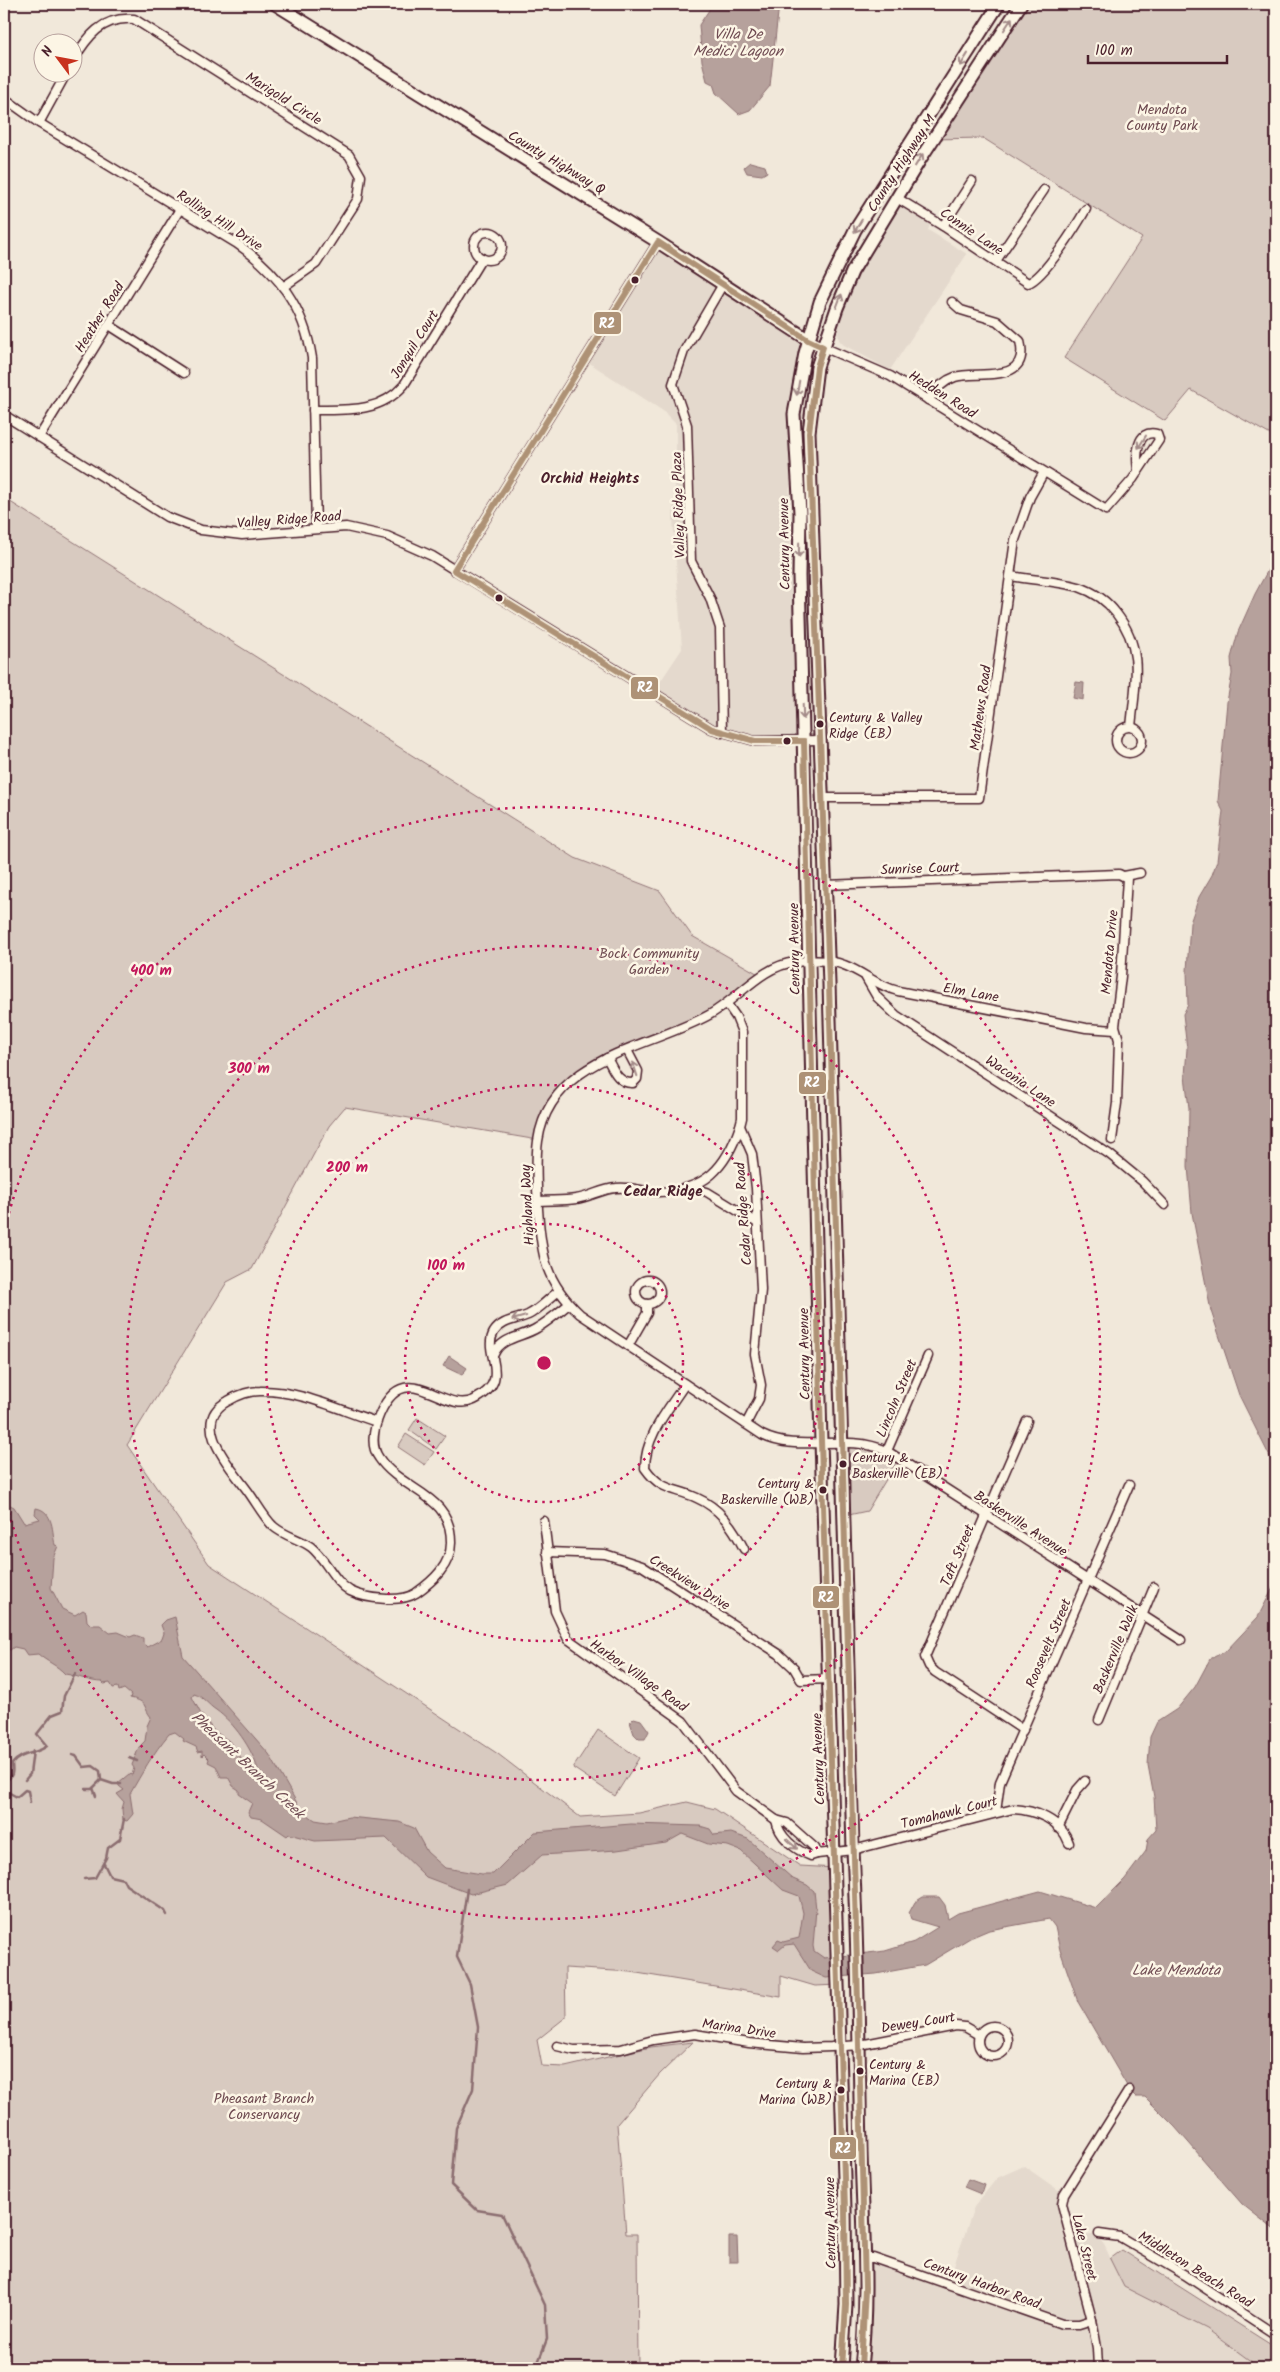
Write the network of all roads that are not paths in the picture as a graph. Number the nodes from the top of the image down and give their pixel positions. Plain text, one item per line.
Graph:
1 (275, 4) edge
2 (999, 4) edge
3 (1021, 4) edge
4 (82, 47) edge
5 (62, 82) edge
6 (4, 98) edge
7 (39, 123) junction
8 (972, 181) dead end
9 (1044, 190) dead end
10 (896, 198) junction
11 (180, 209) junction
12 (1086, 209) dead end
13 (943, 226) junction
14 (658, 242) junction
15 (482, 258) dead end
16 (996, 261) junction
17 (723, 284) junction
18 (283, 287) junction
19 (952, 302) dead end
20 (109, 325) junction
21 (808, 340) junction
22 (823, 347) junction
23 (184, 373) dead end
24 (928, 400) junction
25 (313, 410) junction
26 (4, 415) edge
27 (39, 437) junction
28 (1138, 470) junction
29 (1044, 472) junction
30 (316, 528) junction
31 (454, 570) junction
32 (1011, 576) junction
33 (1131, 728) dead end
34 (722, 733) junction
35 (821, 740) junction
36 (804, 741) junction
37 (823, 798) junction
38 (1140, 873) dead end
39 (1124, 876) junction
40 (826, 885) junction
41 (810, 961) junction
42 (828, 962) junction
43 (865, 977) junction
44 (727, 1004) junction
45 (1116, 1030) junction
46 (627, 1050) junction
47 (607, 1058) junction
48 (740, 1126) junction
49 (1112, 1140) dead end
50 (690, 1187) junction
51 (538, 1201) junction
52 (1165, 1205) dead end
53 (756, 1222) junction
54 (559, 1291) junction
55 (569, 1304) junction
56 (647, 1304) dead end
57 (628, 1346) junction
58 (494, 1354) junction
59 (928, 1356) dead end
60 (685, 1384) junction
61 (1027, 1421) dead end
62 (377, 1422) junction
63 (746, 1424) junction
64 (822, 1441) junction
65 (842, 1442) junction
66 (887, 1451) junction
67 (1129, 1485) dead end
68 (987, 1516) junction
69 (544, 1520) dead end
70 (744, 1549) dead end
71 (547, 1552) junction
72 (1088, 1582) junction
73 (1154, 1587) dead end
74 (1142, 1616) junction
75 (1181, 1640) dead end
76 (830, 1680) junction
77 (1099, 1720) dead end
78 (1023, 1730) junction
79 (1085, 1781) dead end
80 (996, 1812) junction
81 (776, 1820) junction
82 (1058, 1828) junction
83 (1069, 1843) dead end
84 (853, 1850) junction
85 (836, 1852) junction
86 (817, 1854) junction
87 (978, 2035) junction
88 (860, 2045) junction
89 (557, 2046) dead end
90 (840, 2046) junction
91 (1129, 2090) dead end
92 (1099, 2234) dead end
93 (864, 2258) junction
94 (1092, 2320) junction
95 (1276, 2335) edge
96 (863, 2346) junction
97 (842, 2368) edge
98 (861, 2368) edge
99 (869, 2368) edge
100 (1098, 2368) edge

1 - 14 main road, County Highway Q
2 -> 21 main road, County Highway M
10 -> 3 main road, County Highway M
4 - 18 street, Marigold Circle
5 - 7 street
6 - 7 street, Rolling Hill Drive
7 - 11 street, Rolling Hill Drive
8 - 13 street
9 - 16 street
10 - 13 street, Connie Lane
22 -> 10 main road, County Highway M
11 - 18 street, Rolling Hill Drive
11 - 20 street, Heather Road
12 - 16 street, Connie Lane
13 - 16 street, Connie Lane
14 - 17 main road, County Highway Q
14 - 31 street
15 - 25 street, Jonquil Court
17 - 21 main road, County Highway Q
17 - 34 street, Valley Ridge Plaza
18 - 25 street, Rolling Hill Drive
19 - 24 street
20 - 23 street
20 - 27 street, Heather Road
21 - 22 main road, County Highway Q
21 -> 36 main road, Century Avenue
22 - 24 street, Hedden Road
22 - 35 main road
24 - 29 street, Hedden Road
25 - 30 street, Rolling Hill Drive
26 - 27 street, Valley Ridge Road
27 - 30 street, Valley Ridge Road
28 -> 28 street
28 - 29 street, Hedden Road
29 - 32 street, Mathews Road
30 - 31 street, Valley Ridge Road
31 - 34 street, Valley Ridge Road
32 - 33 street
32 - 37 street, Mathews Road
34 - 36 street, Valley Ridge Road
35 - 36 street, Valley Ridge Road
35 - 37 main road
36 - 41 main road, Century Avenue
37 - 40 main road
38 - 39 street
39 - 40 street, Sunrise Court
39 - 45 street, Mendota Drive
40 - 42 main road
41 - 42 street, Highland Way
41 - 44 street, Highland Way
41 - 64 main road, Century Avenue
42 - 43 street, Elm Lane
42 - 65 main road
43 - 45 street, Elm Lane
43 - 52 street, Waconia Lane
44 - 46 street, Highland Way
44 - 48 street, Cedar Ridge Road
45 - 49 street, Mendota Drive
46 - 47 street, Highland Way
47 -> 46 street
47 - 51 street, Highland Way
48 - 50 street
48 - 53 street, Cedar Ridge Road
50 - 51 street
50 - 53 street
51 - 54 street, Highland Way
53 - 63 street, Cedar Ridge Road
54 - 55 street, Highland Way
54 -> 58 street
55 - 57 street, Highland Way
55 - 58 street
56 - 57 street
57 - 60 street, Highland Way
58 - 62 street
59 - 66 street, Lincoln Street
60 - 63 street, Highland Way
60 - 70 street
61 - 68 street, Taft Street
62 - 62 street
63 - 64 street, Highland Way
64 - 65 street, Highland Way
64 - 76 main road, Century Avenue
65 - 66 street, Baskerville Avenue
65 - 84 main road
66 - 68 street, Baskerville Avenue
67 - 72 street, Roosevelt Street
68 - 72 street, Baskerville Avenue
68 - 78 street, Taft Street
69 - 71 street
71 - 76 street, Creekview Drive
71 - 81 street, Harbor Village Road
72 - 74 street, Baskerville Avenue
72 - 78 street, Roosevelt Street
73 - 74 street, Baskerville Walk
74 - 75 street, Baskerville Avenue
74 - 77 street, Baskerville Walk
76 - 85 main road, Century Avenue
78 - 80 street, Roosevelt Street
79 - 82 street
80 - 82 street, Tomahawk Court
80 - 84 street, Tomahawk Court
81 - 86 street, Harbor Village Road
81 -> 86 street, Harbor Village Road
82 - 83 street, Tomahawk Court
84 - 85 street, Harbor Village Road
84 - 88 main road
85 - 86 street, Harbor Village Road
85 - 90 main road, Century Avenue
87 - 87 street
87 - 88 street, Dewey Court
88 - 90 street, Marina Drive
88 - 93 main road
89 - 90 street, Marina Drive
90 - 97 main road, Century Avenue
91 - 94 street, Lake Street
92 - 95 street, Middleton Beach Road
93 - 94 street, Century Harbor Road
93 - 96 main road
94 - 100 street, Lake Street
96 - 98 main road
96 - 99 main road

